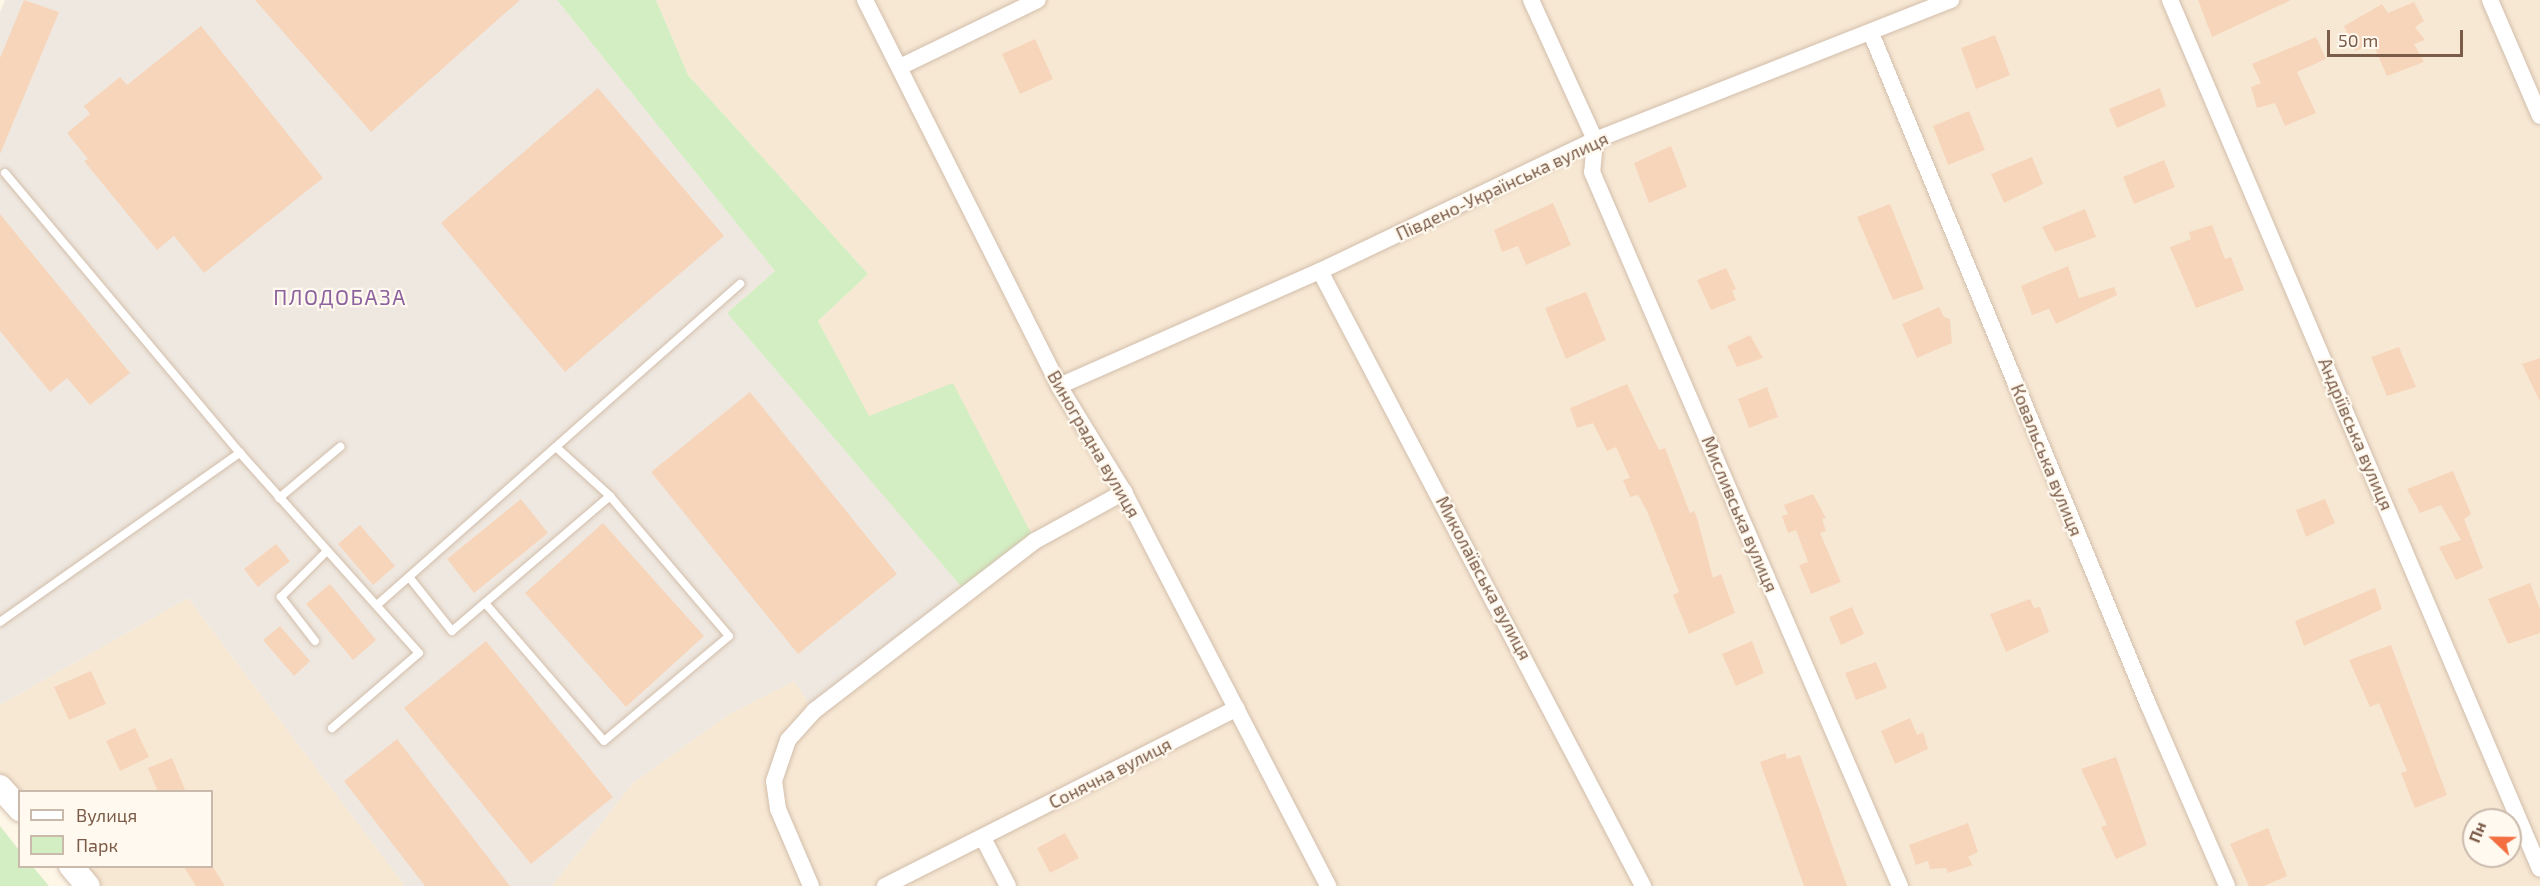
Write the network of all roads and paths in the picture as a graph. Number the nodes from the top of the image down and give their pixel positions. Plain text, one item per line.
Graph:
1 (865, 0) edge
2 (1038, 0) edge
3 (1531, 0) edge
4 (1951, 0) edge
5 (2170, 0) edge
6 (2490, 0) edge
7 (1871, 33) junction
8 (900, 67) junction
9 (2540, 116) edge
10 (1595, 140) junction
11 (5, 173) dead end
12 (1320, 271) junction
13 (740, 285) dead end
14 (1059, 386) junction
15 (340, 447) dead end
16 (556, 447) junction
17 (240, 453) junction
18 (1124, 492) junction
19 (610, 496) junction
20 (279, 498) junction
21 (327, 551) junction
22 (408, 577) junction
23 (485, 603) junction
24 (377, 605) junction
25 (0, 622) edge
26 (315, 641) dead end
27 (1237, 708) junction
28 (332, 728) dead end
29 (0, 787) edge
30 (18, 807) edge
31 (983, 838) junction
32 (72, 868) edge
33 (2540, 869) edge
34 (88, 886) edge
35 (811, 886) edge
36 (885, 886) edge
37 (1008, 886) edge
38 (1328, 886) edge
39 (1643, 886) edge
40 (1900, 886) edge
41 (2227, 886) edge

1 - 8 street, Виноградна вулиця
2 - 8 street
3 - 10 street
4 - 7 street, Південо-Українська вулиця
5 - 33 street, Андріївська вулиця
6 - 9 street
7 - 10 street, Південо-Українська вулиця
7 - 41 street, Ковальська вулиця
8 - 14 street, Виноградна вулиця
10 - 12 street, Південо-Українська вулиця
10 - 40 street, Мисливська вулиця
11 - 17 lane
12 - 14 street, Південо-Українська вулиця
12 - 39 street, Миколаївська вулиця
13 - 16 lane
14 - 18 street, Виноградна вулиця
15 - 20 lane
16 - 19 lane
16 - 22 lane
17 - 20 lane
17 - 25 lane
18 - 27 street, Виноградна вулиця
18 - 35 street
19 - 23 lane
19 - 23 lane
20 - 21 lane
21 - 24 lane
21 - 26 lane
22 - 23 lane
22 - 24 lane
24 - 28 lane
27 - 31 street, Сонячна вулиця
27 - 38 street, Виноградна вулиця
29 - 30 main road
31 - 36 street, Сонячна вулиця
31 - 37 street
32 - 34 main road

